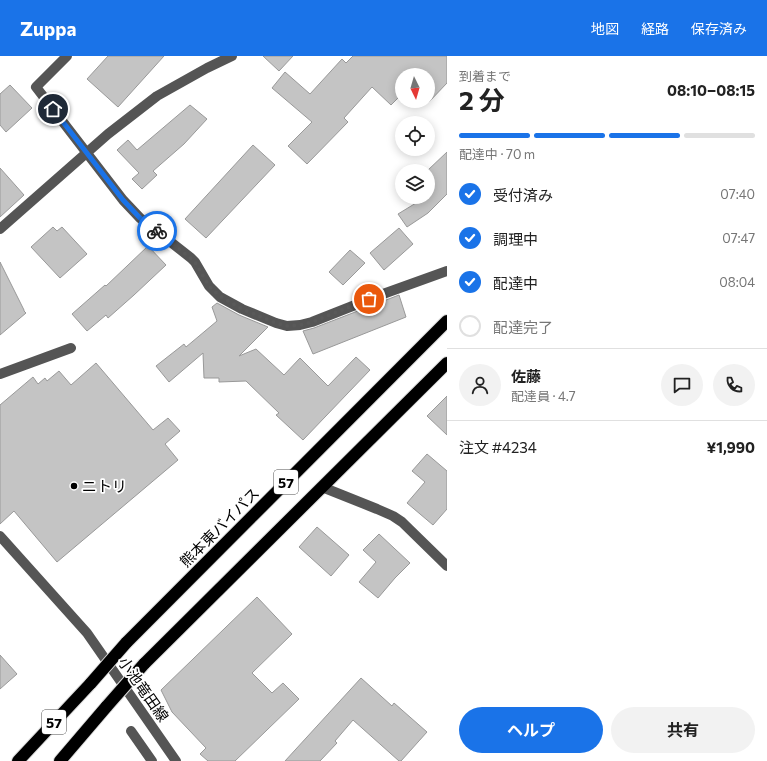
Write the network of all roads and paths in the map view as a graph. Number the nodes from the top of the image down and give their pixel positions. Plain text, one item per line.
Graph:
1 (67, 56) edge
2 (232, 56) edge
3 (87, 153) junction
4 (0, 229) edge
5 (447, 270) edge
6 (447, 321) edge
7 (71, 348) dead end
8 (447, 363) edge
9 (0, 374) edge
10 (322, 487) junction
11 (0, 536) edge
12 (447, 566) edge
13 (131, 731) dead end
14 (76, 742) junction
15 (18, 761) edge
16 (60, 761) edge
17 (67, 761) edge
18 (152, 761) edge
19 (176, 761) edge

1 - 3 street
2 - 3 street
3 - 4 street
3 - 5 street
6 - 15 highway, 熊本東バイパス / 57, bridge
7 - 9 street
8 - 10 highway, 57
10 - 12 street
10 - 14 highway, 57, bridge
11 - 19 street, 小池竜田線
13 - 18 street
14 - 16 highway, 57
14 - 17 highway

